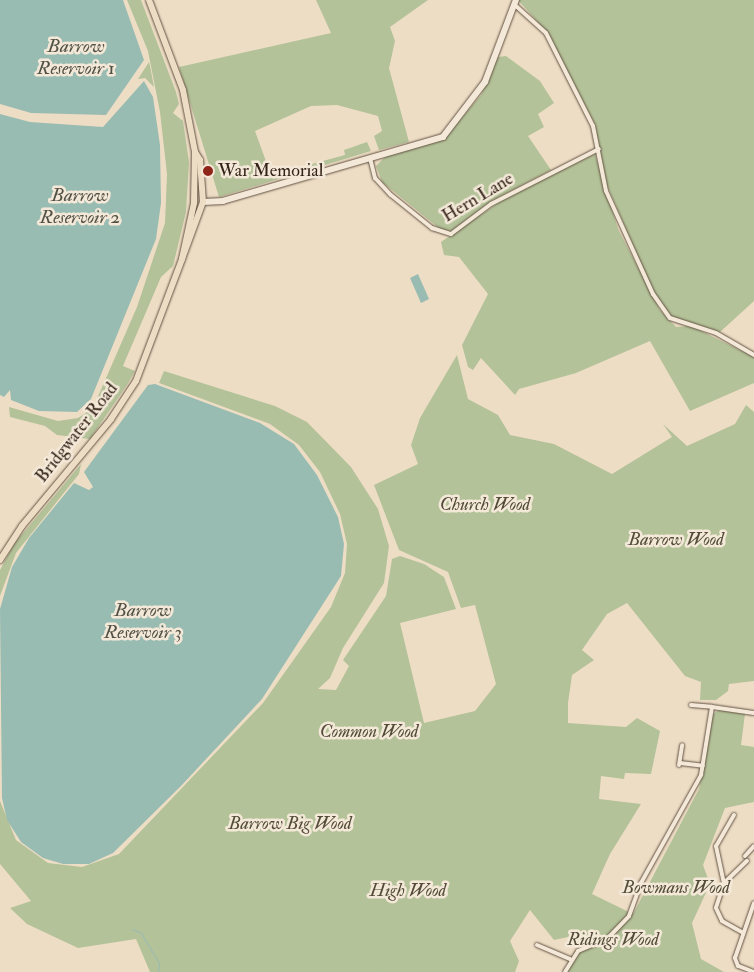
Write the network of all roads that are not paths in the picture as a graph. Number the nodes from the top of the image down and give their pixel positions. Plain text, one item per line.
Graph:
1 (149, 0) edge
2 (516, 3) edge
3 (600, 149) junction
4 (195, 152) junction
5 (370, 156) junction
6 (194, 160) junction
7 (195, 194) junction
8 (202, 202) junction
9 (191, 220) junction
10 (182, 259) junction
11 (754, 355) edge
12 (0, 560) edge
13 (691, 705) dead end
14 (712, 708) junction
15 (754, 713) edge
16 (682, 745) dead end
17 (703, 766) junction
18 (734, 815) dead end
19 (754, 846) edge
20 (724, 883) junction
21 (754, 903) edge
22 (742, 932) junction
23 (537, 945) dead end
24 (570, 959) junction
25 (565, 972) edge
26 (754, 972) edge

1 - 4 highway, Bridgwater Road
2 - 3 street
2 - 5 main road
3 - 5 street, Hern Lane
3 - 11 street
4 - 6 highway, Bridgwater Road
4 - 8 highway, Bridgwater Road
5 - 8 main road
6 - 7 highway, Bridgwater Road
6 - 9 highway
7 - 8 highway
7 - 9 highway, Bridgwater Road
8 - 9 highway
8 - 10 highway, Bridgwater Road
9 - 10 highway, Bridgwater Road
10 - 12 highway, Bridgwater Road
13 - 14 street
14 - 15 street
14 - 17 street
16 - 17 street
17 - 24 street
18 - 20 street
19 - 20 street
20 - 22 street
21 - 22 street
22 - 26 street
23 - 24 street
24 - 25 street

